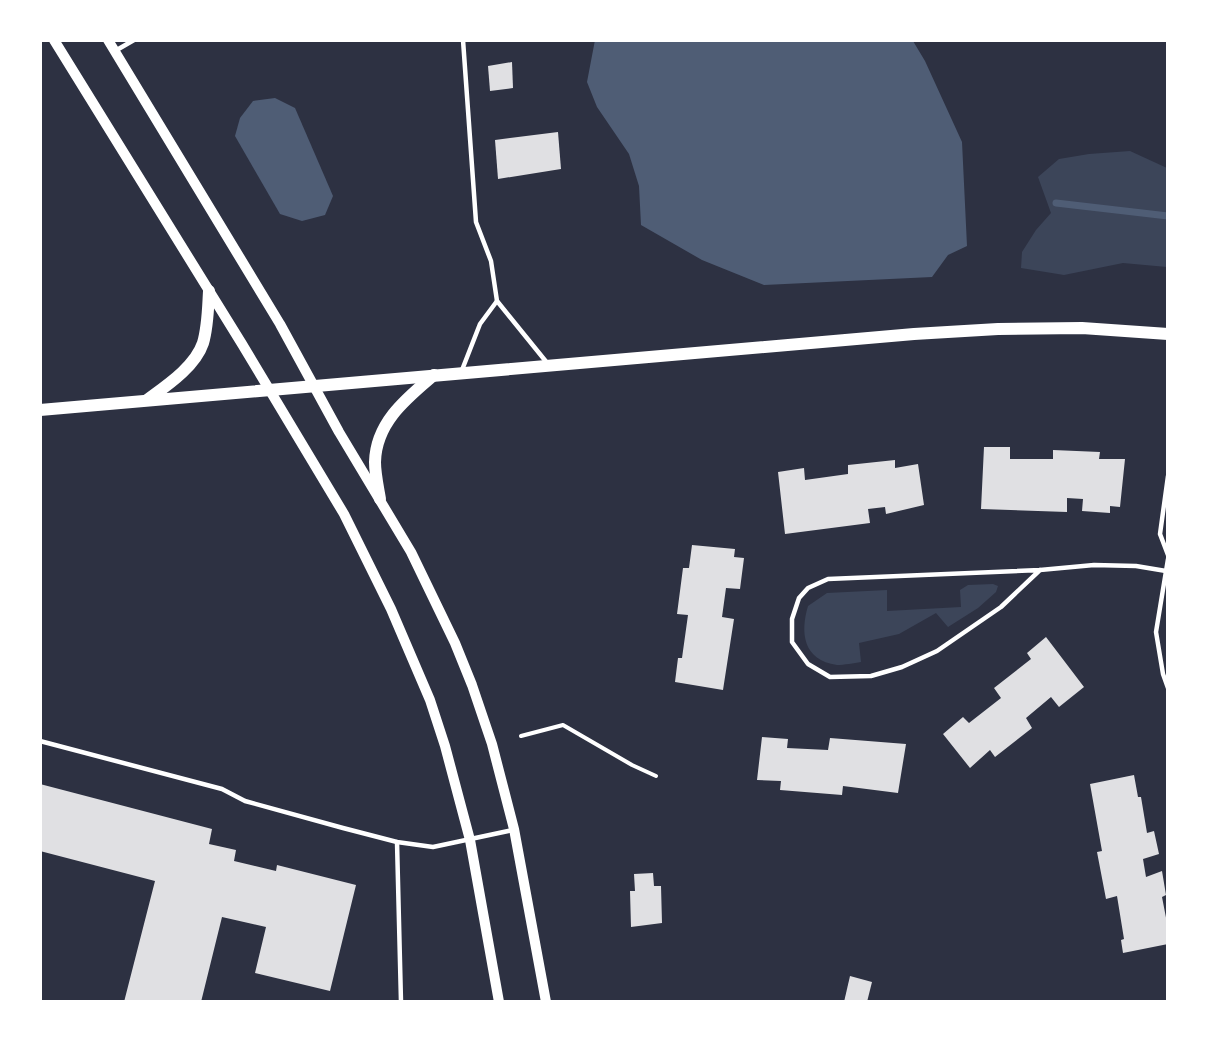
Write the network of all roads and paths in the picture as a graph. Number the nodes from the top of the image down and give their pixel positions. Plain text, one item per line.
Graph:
1 (54, 40) edge
2 (108, 40) edge
3 (134, 40) edge
4 (463, 40) edge
5 (115, 51) junction
6 (209, 291) junction
7 (497, 301) junction
8 (1167, 334) edge
9 (548, 365) junction
10 (461, 373) junction
11 (434, 375) junction
12 (315, 386) junction
13 (269, 389) junction
14 (147, 400) junction
15 (40, 410) edge
16 (1167, 476) edge
17 (380, 499) junction
18 (1167, 557) edge
19 (1040, 570) junction
20 (1166, 571) junction
21 (1167, 688) edge
22 (521, 736) dead end
23 (40, 741) edge
24 (656, 776) dead end
25 (514, 829) junction
26 (470, 840) junction
27 (397, 842) junction
28 (401, 1002) edge
29 (499, 1002) edge
30 (546, 1002) edge

1 - 6 street
2 - 5 street
3 - 5 lane
4 - 7 lane
5 - 12 street
6 - 13 street
6 - 14 main road
7 - 9 lane
7 - 10 lane
8 - 9 main road
9 - 10 main road
10 - 11 main road
11 - 12 main road
11 - 17 main road
12 - 13 main road
12 - 17 street
13 - 14 main road
13 - 26 street
14 - 15 main road
16 - 18 lane
17 - 25 street
18 - 20 lane
19 - 19 lane
19 - 20 lane
20 - 21 lane
22 - 24 path
23 - 27 lane
25 - 26 lane
25 - 30 street
26 - 27 lane
26 - 29 street
27 - 28 lane

